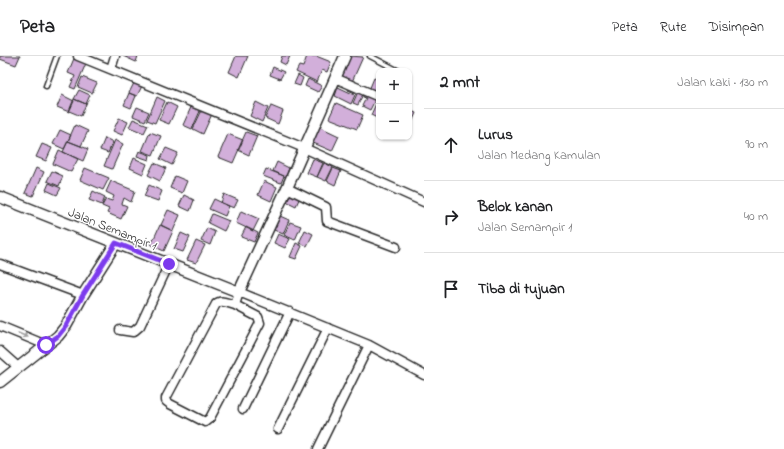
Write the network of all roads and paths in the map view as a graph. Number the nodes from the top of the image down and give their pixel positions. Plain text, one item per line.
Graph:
1 (57, 56) edge
2 (78, 56) edge
3 (115, 56) edge
4 (345, 56) edge
5 (370, 56) edge
6 (393, 68) edge
7 (111, 69) junction
8 (335, 78) junction
9 (46, 86) dead end
10 (376, 96) edge
11 (304, 148) junction
12 (287, 188) junction
13 (0, 197) edge
14 (424, 202) edge
15 (116, 243) junction
16 (396, 247) dead end
17 (0, 264) edge
18 (169, 264) junction
19 (239, 292) junction
20 (83, 295) junction
21 (235, 305) junction
22 (290, 312) junction
23 (0, 326) edge
24 (328, 328) junction
25 (120, 330) dead end
26 (46, 345) junction
27 (368, 345) junction
28 (0, 351) edge
29 (18, 367) junction
30 (424, 374) edge
31 (0, 382) edge
32 (243, 409) dead end
33 (278, 429) dead end
34 (318, 449) edge

1 - 9 lane
2 - 7 street
3 - 7 street
4 - 8 street
5 - 6 lane
7 - 11 street
8 - 10 street
8 - 11 street
11 - 12 street
11 - 14 street
12 - 16 street
12 - 19 street
13 - 15 street, Jalan Semampir 1
15 - 18 street, Jalan Semampir 1
15 - 20 street
17 - 20 street
18 - 19 street, Jalan Semampir 1
18 - 25 street
19 - 21 street
19 - 22 street
20 - 26 street
21 - 21 street
22 - 24 street
22 - 32 street
23 -> 26 street
24 - 27 street
24 - 33 street
26 - 29 street
27 - 30 street
27 - 34 street
28 - 29 street
29 - 31 street

